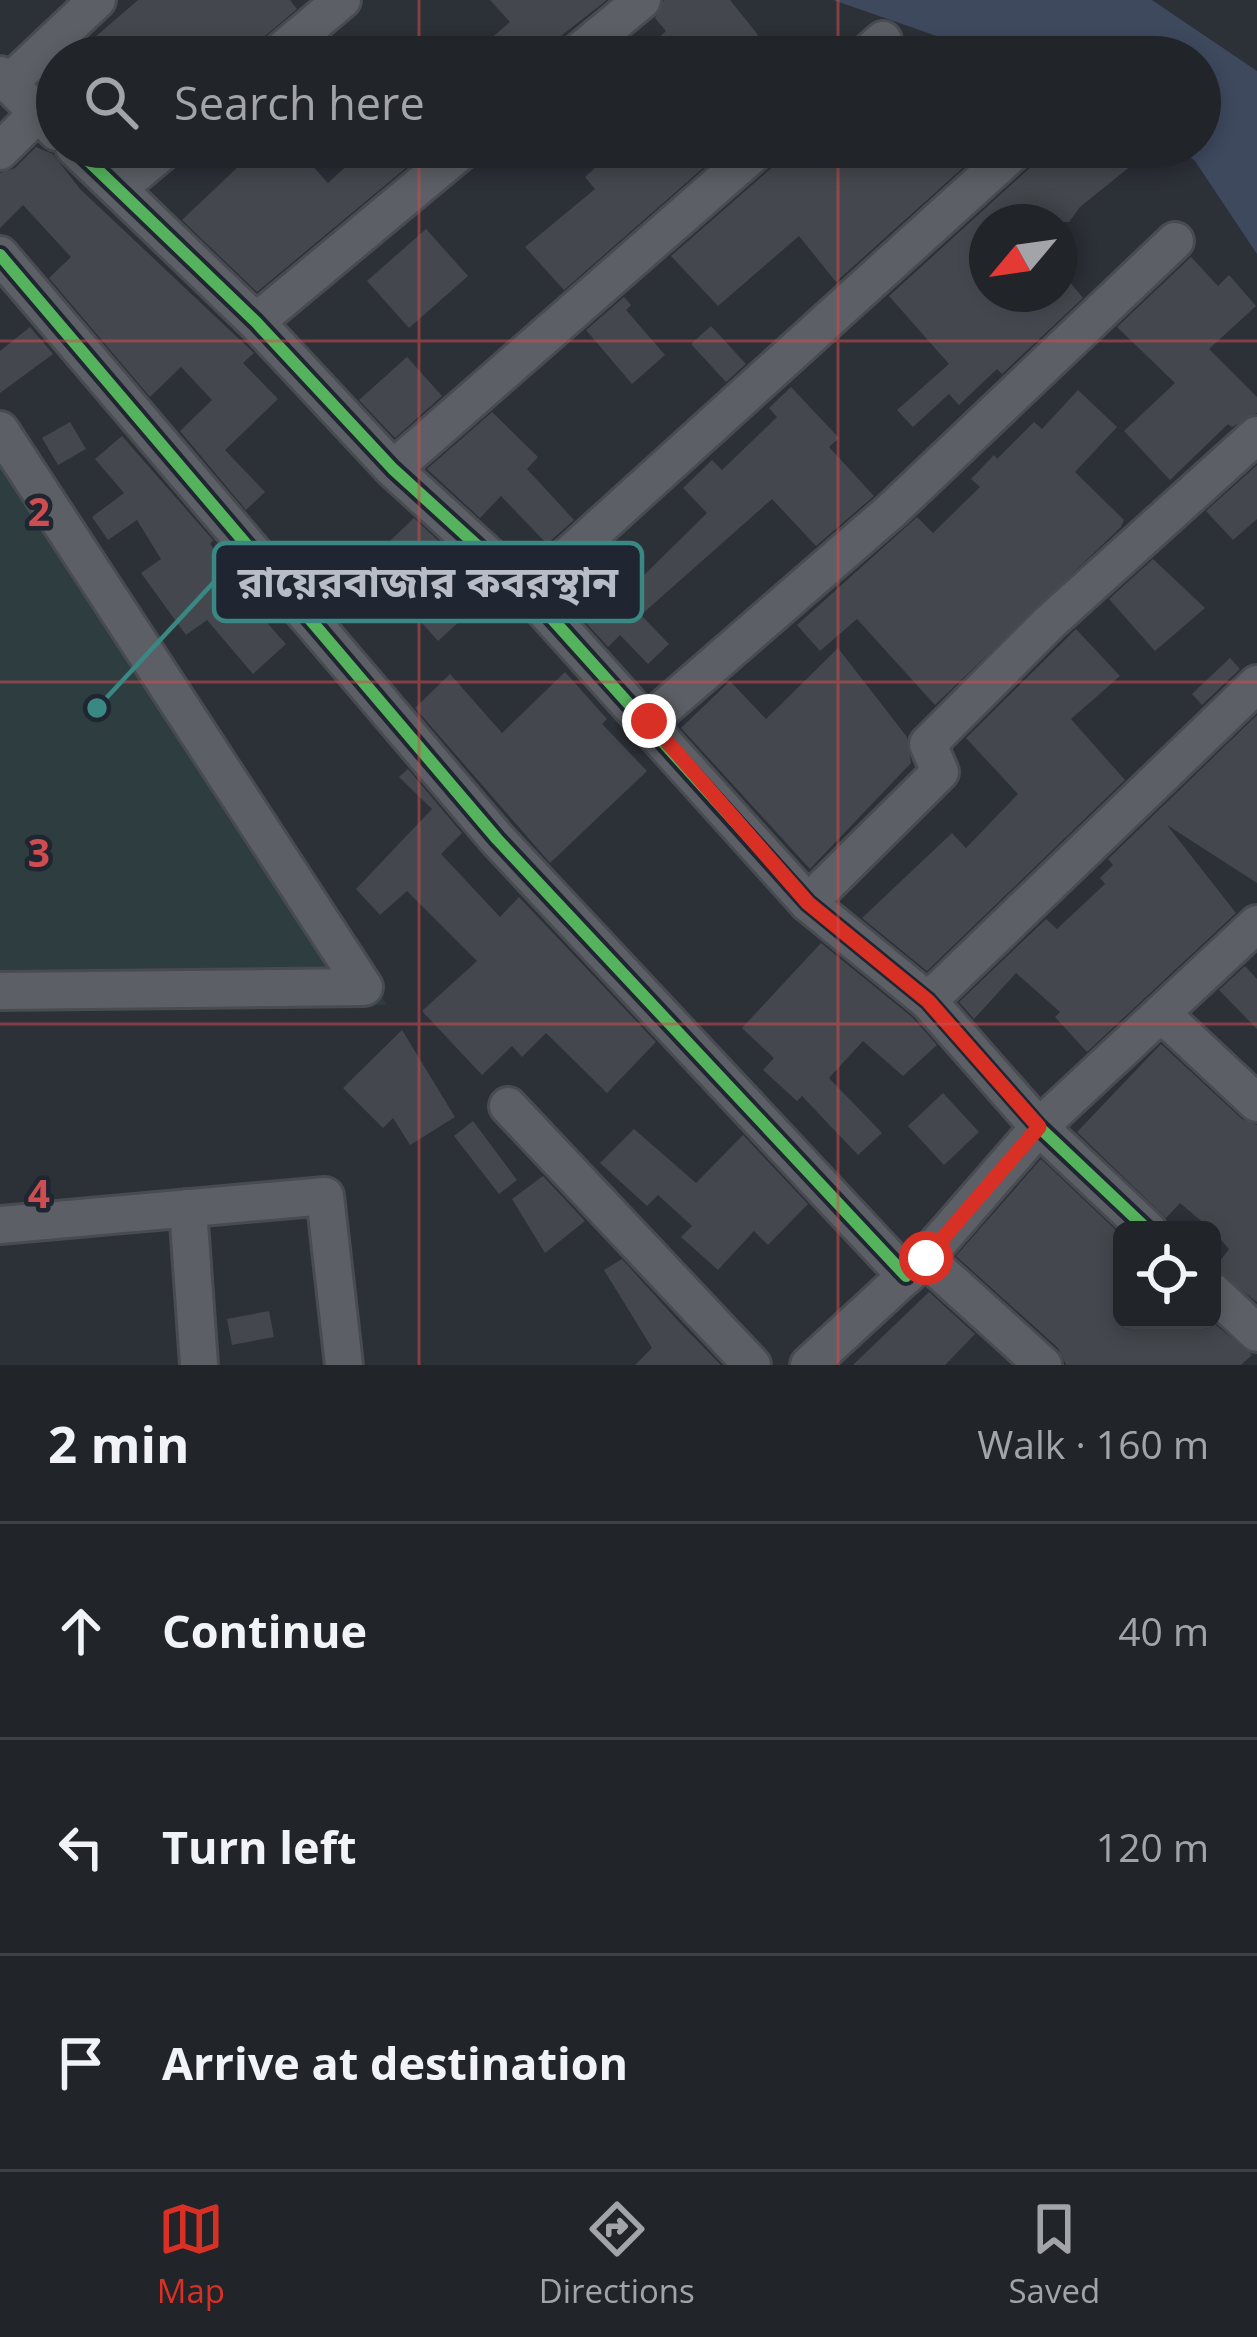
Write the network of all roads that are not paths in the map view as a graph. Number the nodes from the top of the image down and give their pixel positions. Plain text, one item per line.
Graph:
1 (97, 0) edge
2 (342, 0) edge
3 (641, 0) edge
4 (55, 36) edge
5 (299, 36) edge
6 (598, 36) edge
7 (36, 52) edge
8 (4, 80) edge
9 (36, 112) edge
10 (36, 130) edge
11 (0, 152) edge
12 (97, 168) edge
13 (143, 168) edge
14 (441, 168) edge
15 (737, 168) edge
16 (996, 168) edge
17 (119, 188) junction
18 (1175, 242) dead end
19 (0, 255) edge
20 (256, 322) junction
21 (0, 430) edge
22 (1257, 435) edge
23 (393, 469) junction
24 (527, 592) junction
25 (1257, 684) edge
26 (649, 721) junction
27 (808, 903) junction
28 (1257, 924) edge
29 (0, 991) edge
30 (928, 1001) junction
31 (1162, 1015) junction
32 (1257, 1103) edge
33 (508, 1106) dead end
34 (1039, 1127) junction
35 (188, 1208) junction
36 (1138, 1221) edge
37 (0, 1225) edge
38 (916, 1267) junction
39 (1221, 1299) edge
40 (1257, 1333) edge
41 (199, 1365) edge
42 (344, 1365) edge
43 (752, 1365) edge
44 (810, 1365) edge
45 (1042, 1365) edge

1 - 4 street
2 - 5 street
3 - 6 street
7 - 8 street
8 - 9 street
10 - 11 street
12 - 17 street
13 - 17 street
14 - 20 street
15 - 23 street
16 - 24 street
17 - 20 street
18 - 26 street
19 - 38 street
20 - 23 street
21 - 29 street
22 - 27 street
23 - 24 street
24 - 26 street
25 - 30 street
26 - 27 street
27 - 30 street
28 - 31 street
30 - 34 street
31 - 32 street
31 - 34 street
33 - 43 street
34 - 36 street
34 - 38 street
35 - 37 street
35 - 41 street
35 - 42 street
38 - 44 street
38 - 45 street
39 - 40 street

